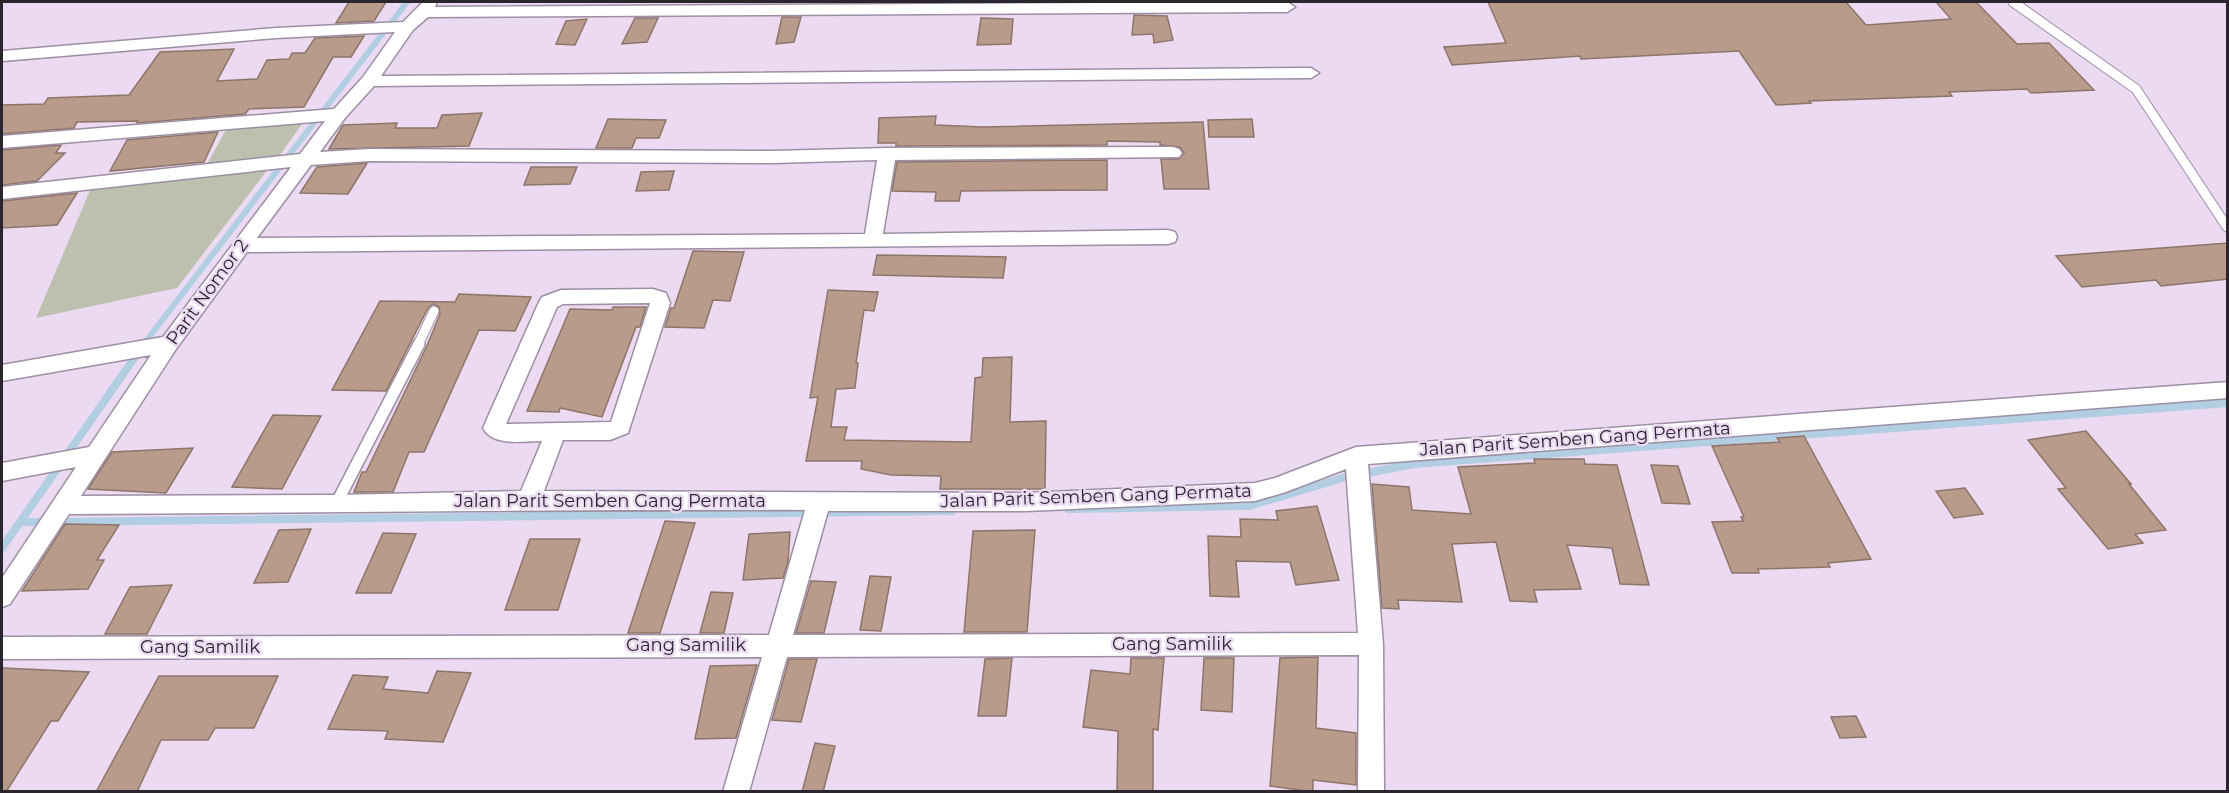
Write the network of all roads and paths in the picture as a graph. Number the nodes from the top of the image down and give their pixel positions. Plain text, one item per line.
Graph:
1 (2013, 2) edge
2 (427, 7) edge
3 (1287, 7) dead end
4 (406, 27) junction
5 (2, 56) edge
6 (1311, 73) dead end
7 (369, 81) junction
8 (339, 114) junction
9 (2, 142) edge
10 (1173, 153) dead end
11 (887, 154) junction
12 (306, 159) junction
13 (2, 193) edge
14 (2227, 227) edge
15 (1168, 237) dead end
16 (873, 241) junction
17 (242, 246) junction
18 (434, 311) dead end
19 (168, 344) junction
20 (2, 373) edge
21 (2228, 390) edge
22 (556, 432) junction
23 (97, 454) junction
24 (1356, 456) junction
25 (2, 472) edge
26 (530, 500) junction
27 (819, 501) junction
28 (336, 504) junction
29 (63, 505) junction
30 (2, 597) edge
31 (1371, 644) junction
32 (779, 645) junction
33 (2, 648) edge
34 (736, 792) edge
35 (1371, 792) edge

1 - 14 lane
2 - 3 street
2 - 4 street, Parit Nomor 2
4 - 5 street
4 - 7 street, Parit Nomor 2
6 - 7 street
7 - 8 street, Parit Nomor 2
8 - 9 street
8 - 12 street, Parit Nomor 2
10 - 11 street
11 - 12 street
11 - 16 street
12 - 13 street
12 - 17 street, Parit Nomor 2
15 - 16 street
16 - 17 street
17 - 19 street, Parit Nomor 2
18 - 28 lane
19 - 20 street
19 - 23 street, Parit Nomor 2
21 - 24 street, Jalan Parit Semben Gang Permata
22 - 22 street
22 - 26 street
23 - 25 street
23 - 29 street, Parit Nomor 2
24 - 27 street, Jalan Parit Semben Gang Permata
24 - 31 street
26 - 27 street, Jalan Parit Semben Gang Permata
26 - 28 street, Jalan Parit Semben Gang Permata
27 - 32 street
28 - 29 street, Jalan Parit Semben Gang Permata
29 - 30 street, Parit Nomor 2
31 - 32 street, Gang Samilik
31 - 35 street
32 - 33 street, Gang Samilik
32 - 34 street

